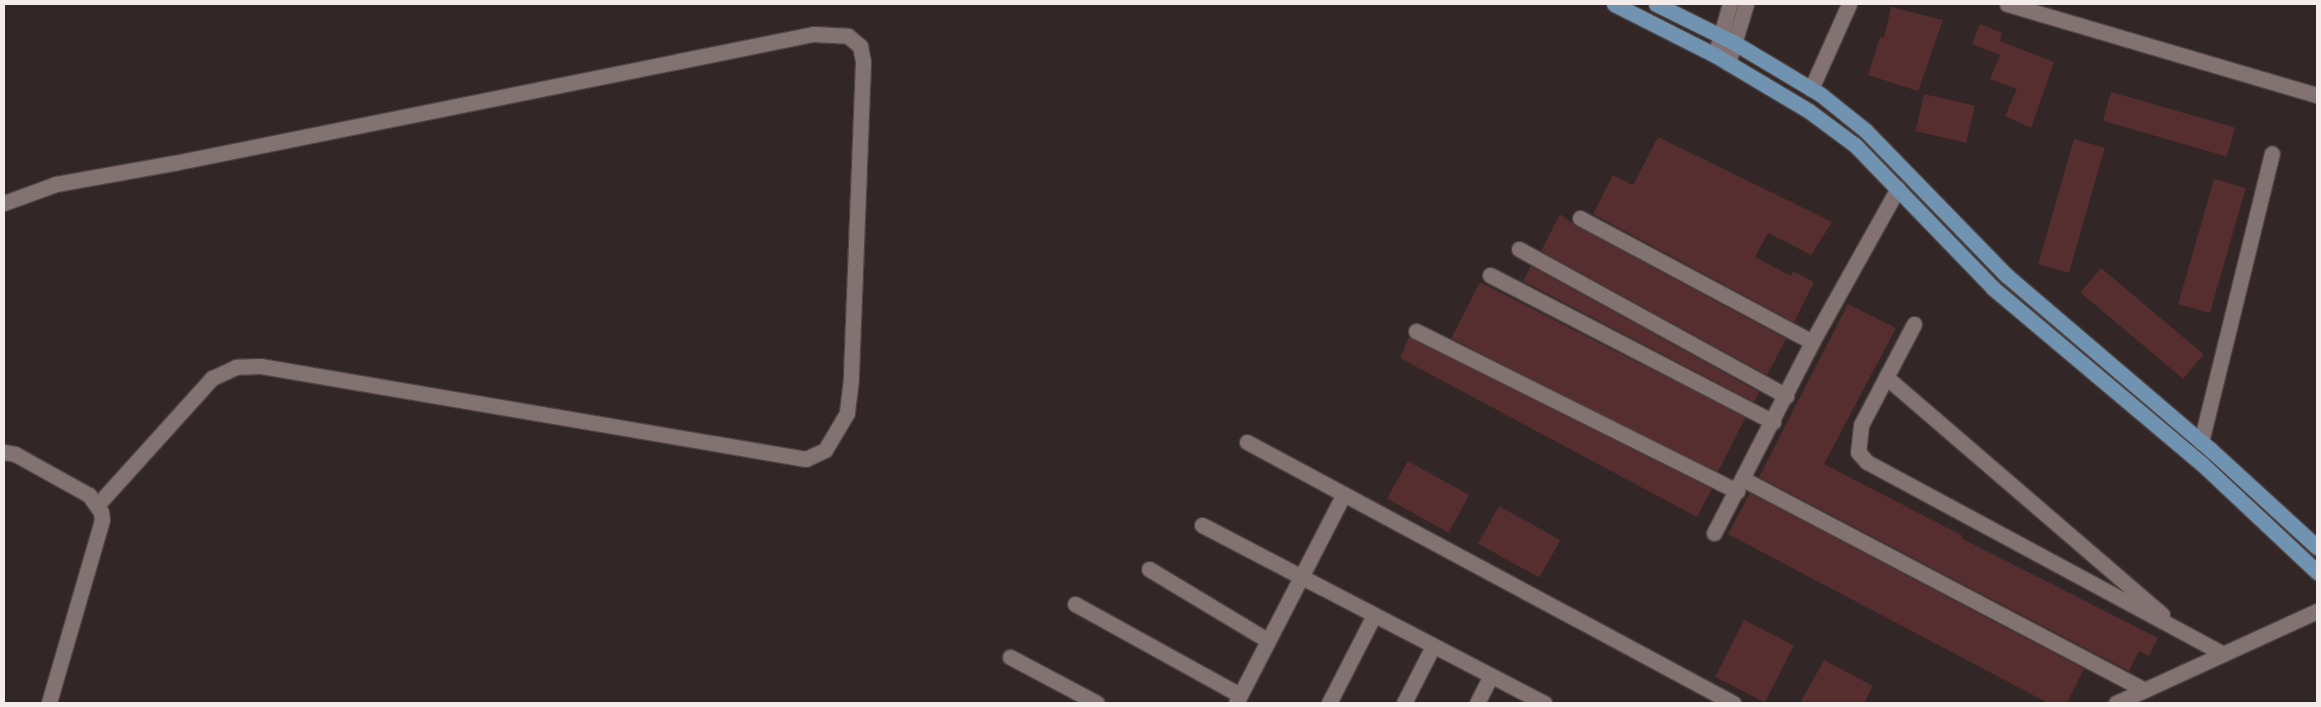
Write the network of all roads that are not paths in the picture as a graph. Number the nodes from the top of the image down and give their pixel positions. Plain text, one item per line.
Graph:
1 (1614, 4) edge
2 (1656, 4) edge
3 (1730, 4) edge
4 (1746, 4) edge
5 (1849, 4) edge
6 (2007, 4) edge
7 (1728, 40) junction
8 (1715, 55) junction
9 (1728, 63) junction
10 (1811, 89) junction
11 (2317, 95) edge
12 (2272, 154) dead end
13 (1898, 188) junction
14 (4, 203) edge
15 (1580, 218) dead end
16 (1519, 249) dead end
17 (1490, 275) dead end
18 (1914, 324) dead end
19 (1416, 331) dead end
20 (1812, 342) junction
21 (1886, 377) junction
22 (1786, 396) junction
23 (1773, 422) junction
24 (1247, 442) dead end
25 (2201, 442) junction
26 (4, 452) edge
27 (1740, 485) junction
28 (1344, 494) junction
29 (103, 499) junction
30 (1202, 525) dead end
31 (1714, 533) dead end
32 (2317, 547) edge
33 (1149, 569) dead end
34 (2317, 572) edge
35 (1300, 576) junction
36 (1075, 604) dead end
37 (2317, 611) edge
38 (1374, 615) junction
39 (2184, 632) junction
40 (1267, 640) junction
41 (1433, 646) junction
42 (2224, 654) junction
43 (1010, 657) dead end
44 (1491, 676) junction
45 (2145, 690) junction
46 (1238, 699) edge
47 (50, 703) edge
48 (1097, 703) edge
49 (1329, 703) edge
50 (1404, 703) edge
51 (1477, 703) edge
52 (1544, 703) edge
53 (1733, 703) edge
54 (2116, 703) edge

1 - 8 main road
2 - 7 main road
3 - 7 street
4 - 7 street
5 - 10 street
6 - 11 street
7 - 8 street
7 - 9 street
7 - 10 main road
8 - 9 main road
9 - 13 main road
10 - 25 main road
12 - 25 street
13 - 20 street
13 - 34 main road
14 - 29 street
15 - 20 street
16 - 22 street
17 - 23 street
18 - 21 street
19 - 27 street
20 - 22 street
21 - 39 street
21 - 39 street
22 - 23 street
23 - 27 street
24 - 28 street
25 - 32 main road
26 - 29 street
27 - 31 street
27 - 45 street
28 - 35 street
28 - 53 street
29 - 47 street
30 - 35 street
33 - 40 street
35 - 38 street
35 - 40 street
36 - 46 street
37 - 42 street
38 - 41 street
38 - 49 street
39 - 42 street
40 - 46 street
41 - 44 street
41 - 50 street
42 - 45 street
43 - 48 street
44 - 51 street
44 - 52 street
45 - 54 street

